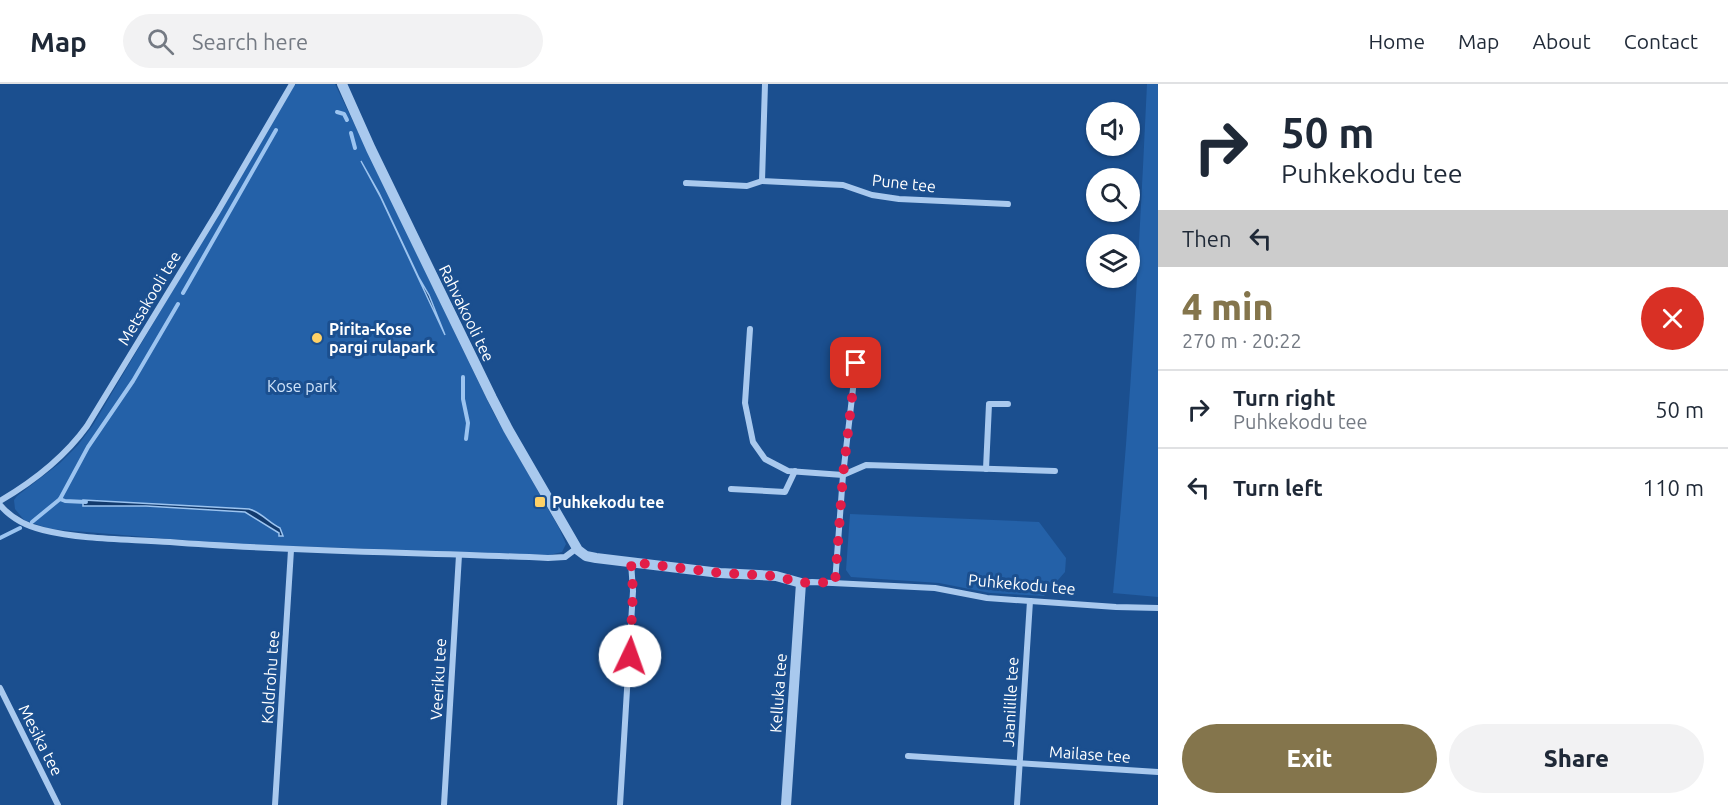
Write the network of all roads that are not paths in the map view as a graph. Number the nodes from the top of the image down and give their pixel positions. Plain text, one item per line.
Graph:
1 (292, 84) edge
2 (342, 84) edge
3 (765, 84) edge
4 (762, 181) junction
5 (686, 183) dead end
6 (1008, 204) dead end
7 (750, 328) dead end
8 (856, 363) dead end
9 (1008, 404) dead end
10 (986, 469) junction
11 (795, 471) junction
12 (1055, 471) dead end
13 (843, 475) junction
14 (731, 489) dead end
15 (0, 503) edge
16 (577, 548) junction
17 (291, 550) junction
18 (459, 555) junction
19 (631, 562) junction
20 (801, 583) junction
21 (835, 583) junction
22 (1030, 601) junction
23 (1158, 608) edge
24 (0, 688) edge
25 (908, 756) dead end
26 (1020, 763) junction
27 (1158, 772) edge
28 (58, 805) edge
29 (275, 805) edge
30 (444, 805) edge
31 (620, 805) edge
32 (786, 805) edge
33 (1017, 805) edge

1 - 15 street, Metsakooli tee
2 - 16 street, Rahvakooli tee
3 - 4 street
4 - 5 street, Pune tee
4 - 6 street, Pune tee
7 - 11 street
8 - 13 street
9 - 10 street
10 - 12 street
10 - 13 street
11 - 13 street
11 - 14 street
13 - 21 street
15 - 17 street
16 - 18 street
16 - 19 street, Puhkekodu tee
17 - 18 street
17 - 29 street, Koldrohu tee
18 - 30 street, Veeriku tee
19 - 20 street, Puhkekodu tee
19 - 31 street
20 - 21 street, Puhkekodu tee
20 - 32 street, Kelluka tee
21 - 22 street, Puhkekodu tee
22 - 23 street, Puhkekodu tee
22 - 26 street, Jaanilille tee
24 - 28 street, Mesika tee
25 - 26 street, Mailase tee
26 - 27 street, Mailase tee
26 - 33 street, Jaanilille tee

